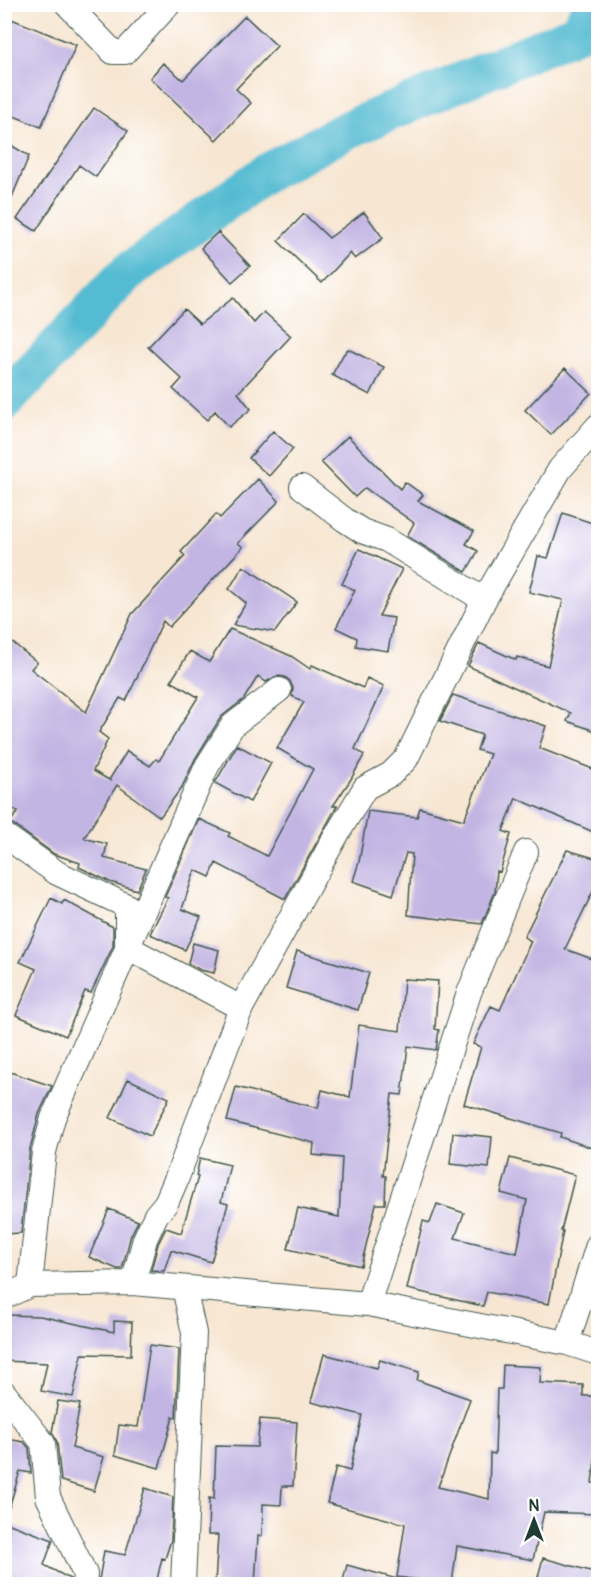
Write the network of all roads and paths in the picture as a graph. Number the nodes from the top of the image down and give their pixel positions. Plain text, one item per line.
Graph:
1 (67, 4) edge
2 (169, 4) edge
3 (598, 426) edge
4 (302, 487) dead end
5 (484, 600) junction
6 (279, 690) dead end
7 (4, 835) edge
8 (526, 852) dead end
9 (127, 947) junction
10 (241, 1008) junction
11 (598, 1245) edge
12 (133, 1283) junction
13 (30, 1285) junction
14 (184, 1288) junction
15 (4, 1297) edge
16 (368, 1305) junction
17 (567, 1343) junction
18 (598, 1353) edge
19 (4, 1393) edge
20 (84, 1584) edge
21 (183, 1584) edge

1 - 2 street
3 - 5 street
4 - 5 street
5 - 10 street
6 - 9 street
7 - 9 street
8 - 16 street
9 - 10 street
9 - 13 street
10 - 12 street
11 - 17 street
12 - 13 street
12 - 14 street
13 - 15 street
14 - 16 street
14 - 21 street
16 - 17 street
17 - 18 street
19 - 20 street

